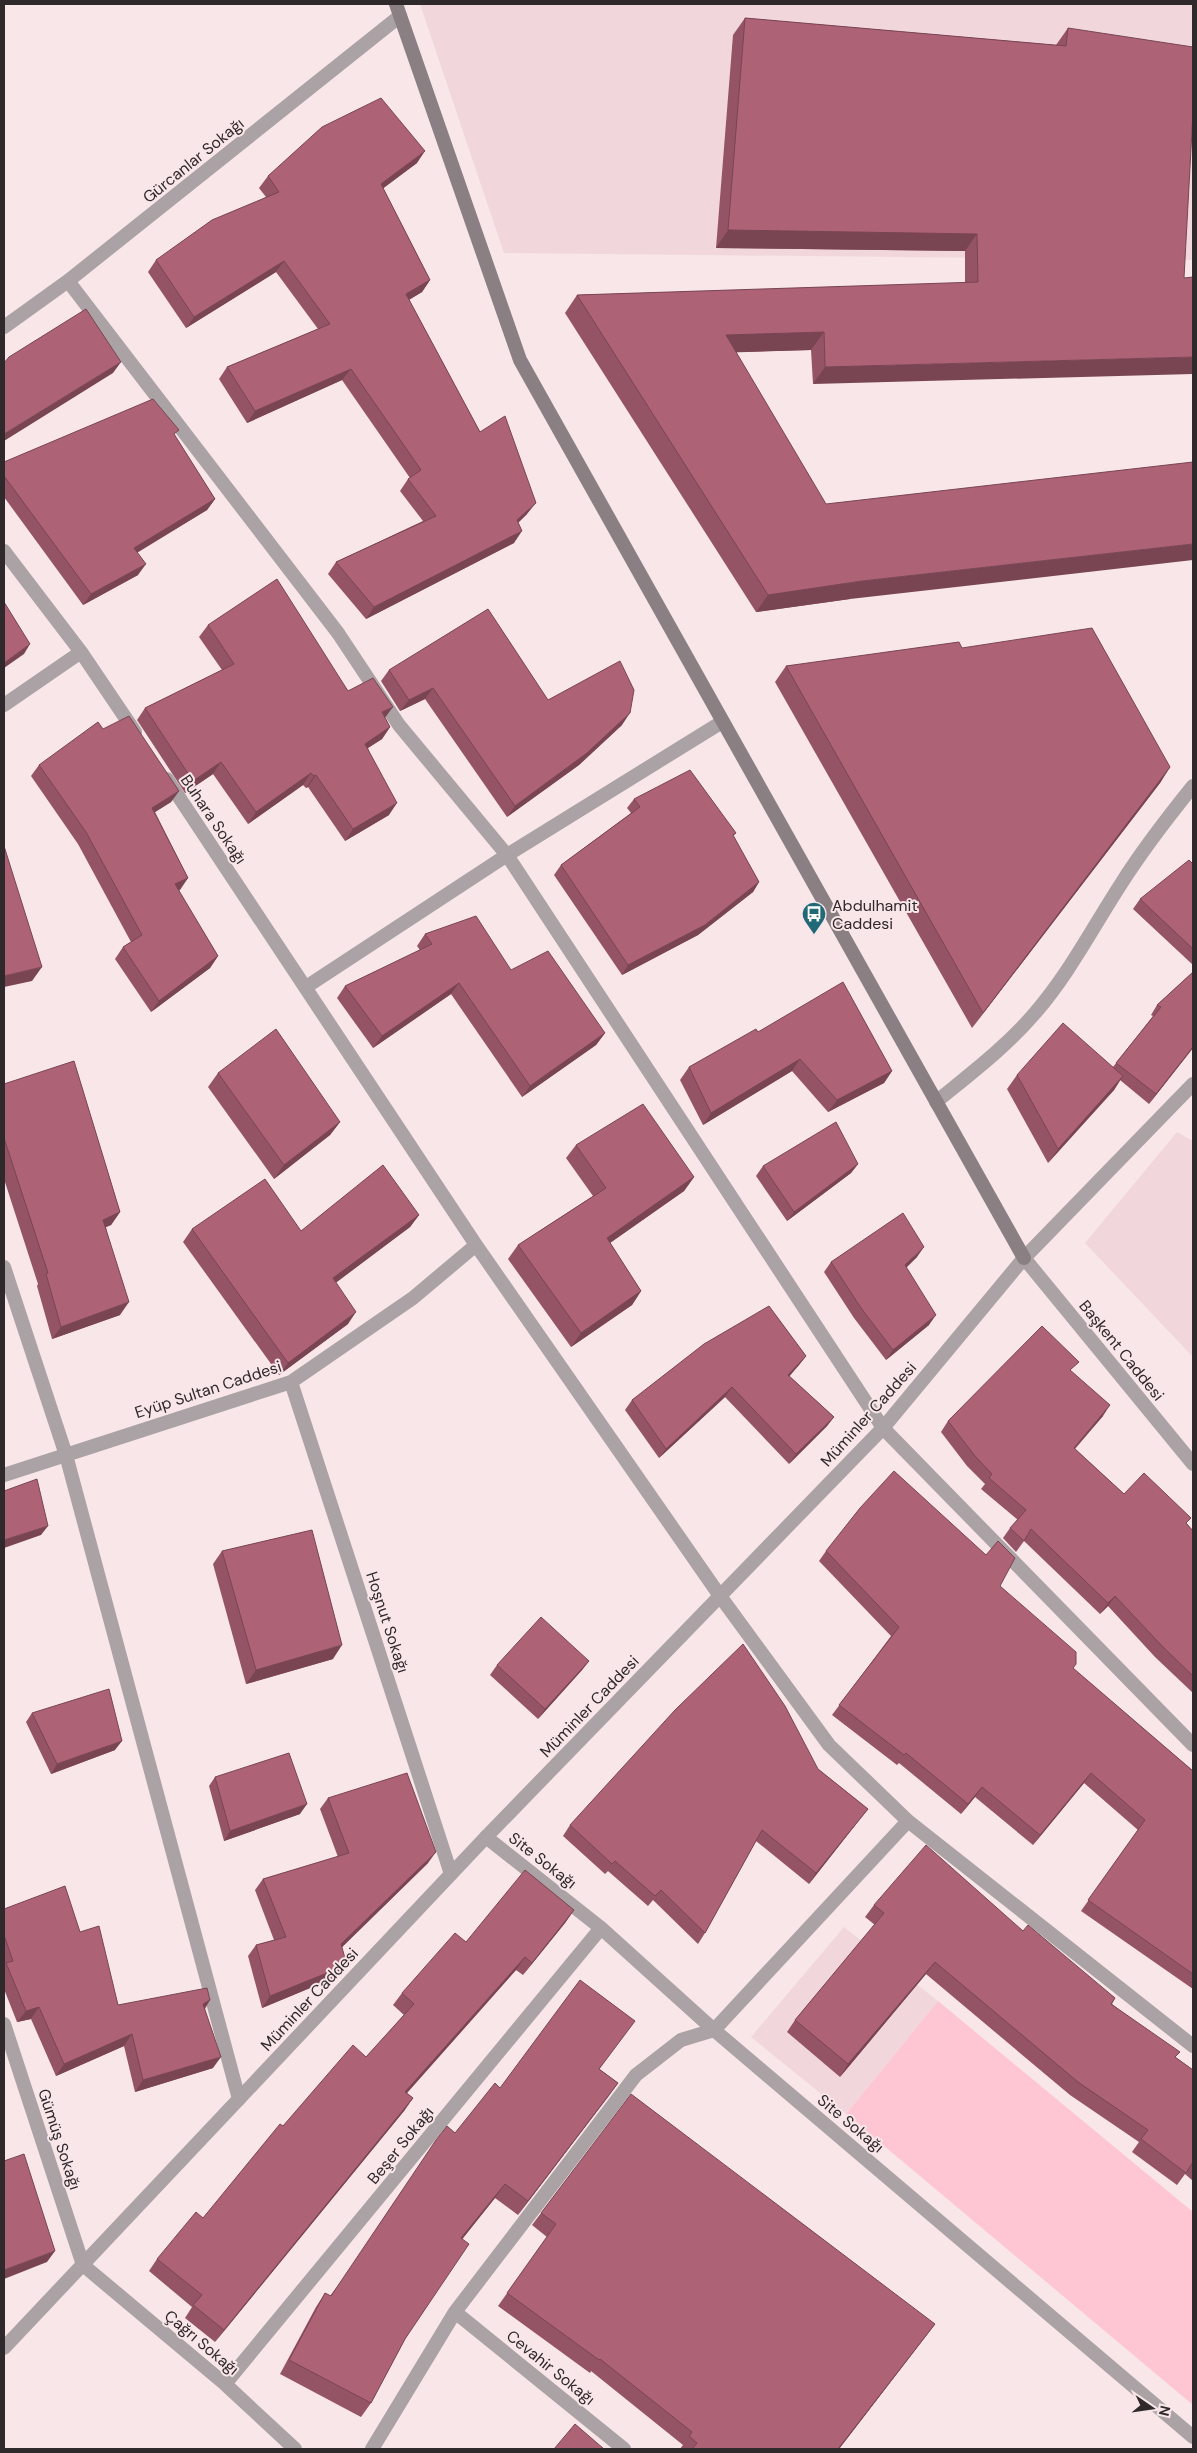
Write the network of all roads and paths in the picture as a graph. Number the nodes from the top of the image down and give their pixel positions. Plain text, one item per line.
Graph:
1 (398, 10) edge
2 (68, 281) junction
3 (4, 327) edge
4 (4, 551) edge
5 (81, 652) junction
6 (4, 705) edge
7 (722, 722) junction
8 (142, 742) edge
9 (158, 766) edge
10 (1193, 786) edge
11 (507, 855) junction
12 (306, 987) junction
13 (1193, 1084) edge
14 (936, 1102) junction
15 (476, 1245) junction
16 (1024, 1258) junction
17 (4, 1267) edge
18 (291, 1382) junction
19 (883, 1428) junction
20 (66, 1455) junction
21 (1193, 1464) edge
22 (4, 1475) edge
23 (720, 1596) junction
24 (1193, 1745) edge
25 (908, 1821) junction
26 (486, 1837) junction
27 (451, 1874) junction
28 (601, 1928) junction
29 (4, 2024) edge
30 (714, 2030) junction
31 (1193, 2046) edge
32 (239, 2099) junction
33 (83, 2265) junction
34 (455, 2312) junction
35 (4, 2348) edge
36 (225, 2384) junction
37 (1193, 2437) edge
38 (296, 2449) edge
39 (372, 2449) edge
40 (624, 2449) edge

1 - 2 street, Gürcanlar Sokağı
1 - 7 main road
2 - 3 street, Gürcanlar Sokağı
2 - 11 street
4 - 5 street
5 - 6 street
5 - 8 street
7 - 11 street
7 - 14 main road
9 - 12 street, Buhara Sokağı
10 - 14 street
11 - 12 street
11 - 19 street
12 - 15 street, Buhara Sokağı
13 - 16 street, Müminler Caddesi
14 - 16 main road
15 - 18 street, Eyüp Sultan Caddesi
15 - 23 street, Buhara Sokağı
16 - 19 street, Müminler Caddesi
16 - 21 street, Başkent Caddesi
17 - 20 street
18 - 20 street, Eyüp Sultan Caddesi
18 - 27 street, Hoşnut Sokağı
19 - 23 street, Müminler Caddesi
19 - 24 street
20 - 22 street, Eyüp Sultan Caddesi
20 - 32 street
23 - 25 street, Buhara Sokağı
23 - 26 street, Müminler Caddesi
25 - 30 street
25 - 31 street, Buhara Sokağı
26 - 27 street, Müminler Caddesi
26 - 28 street, Site Sokağı
27 - 32 street, Müminler Caddesi
28 - 30 street, Site Sokağı
28 - 36 street, Beşer Sokağı
29 - 33 street, Gümüş Sokağı
30 - 34 street
30 - 37 street, Site Sokağı
32 - 33 street, Müminler Caddesi
33 - 35 street, Müminler Caddesi
33 - 36 street, Çağrı Sokağı
34 - 39 street
34 - 40 street, Cevahir Sokağı
36 - 38 street, Çağrı Sokağı

